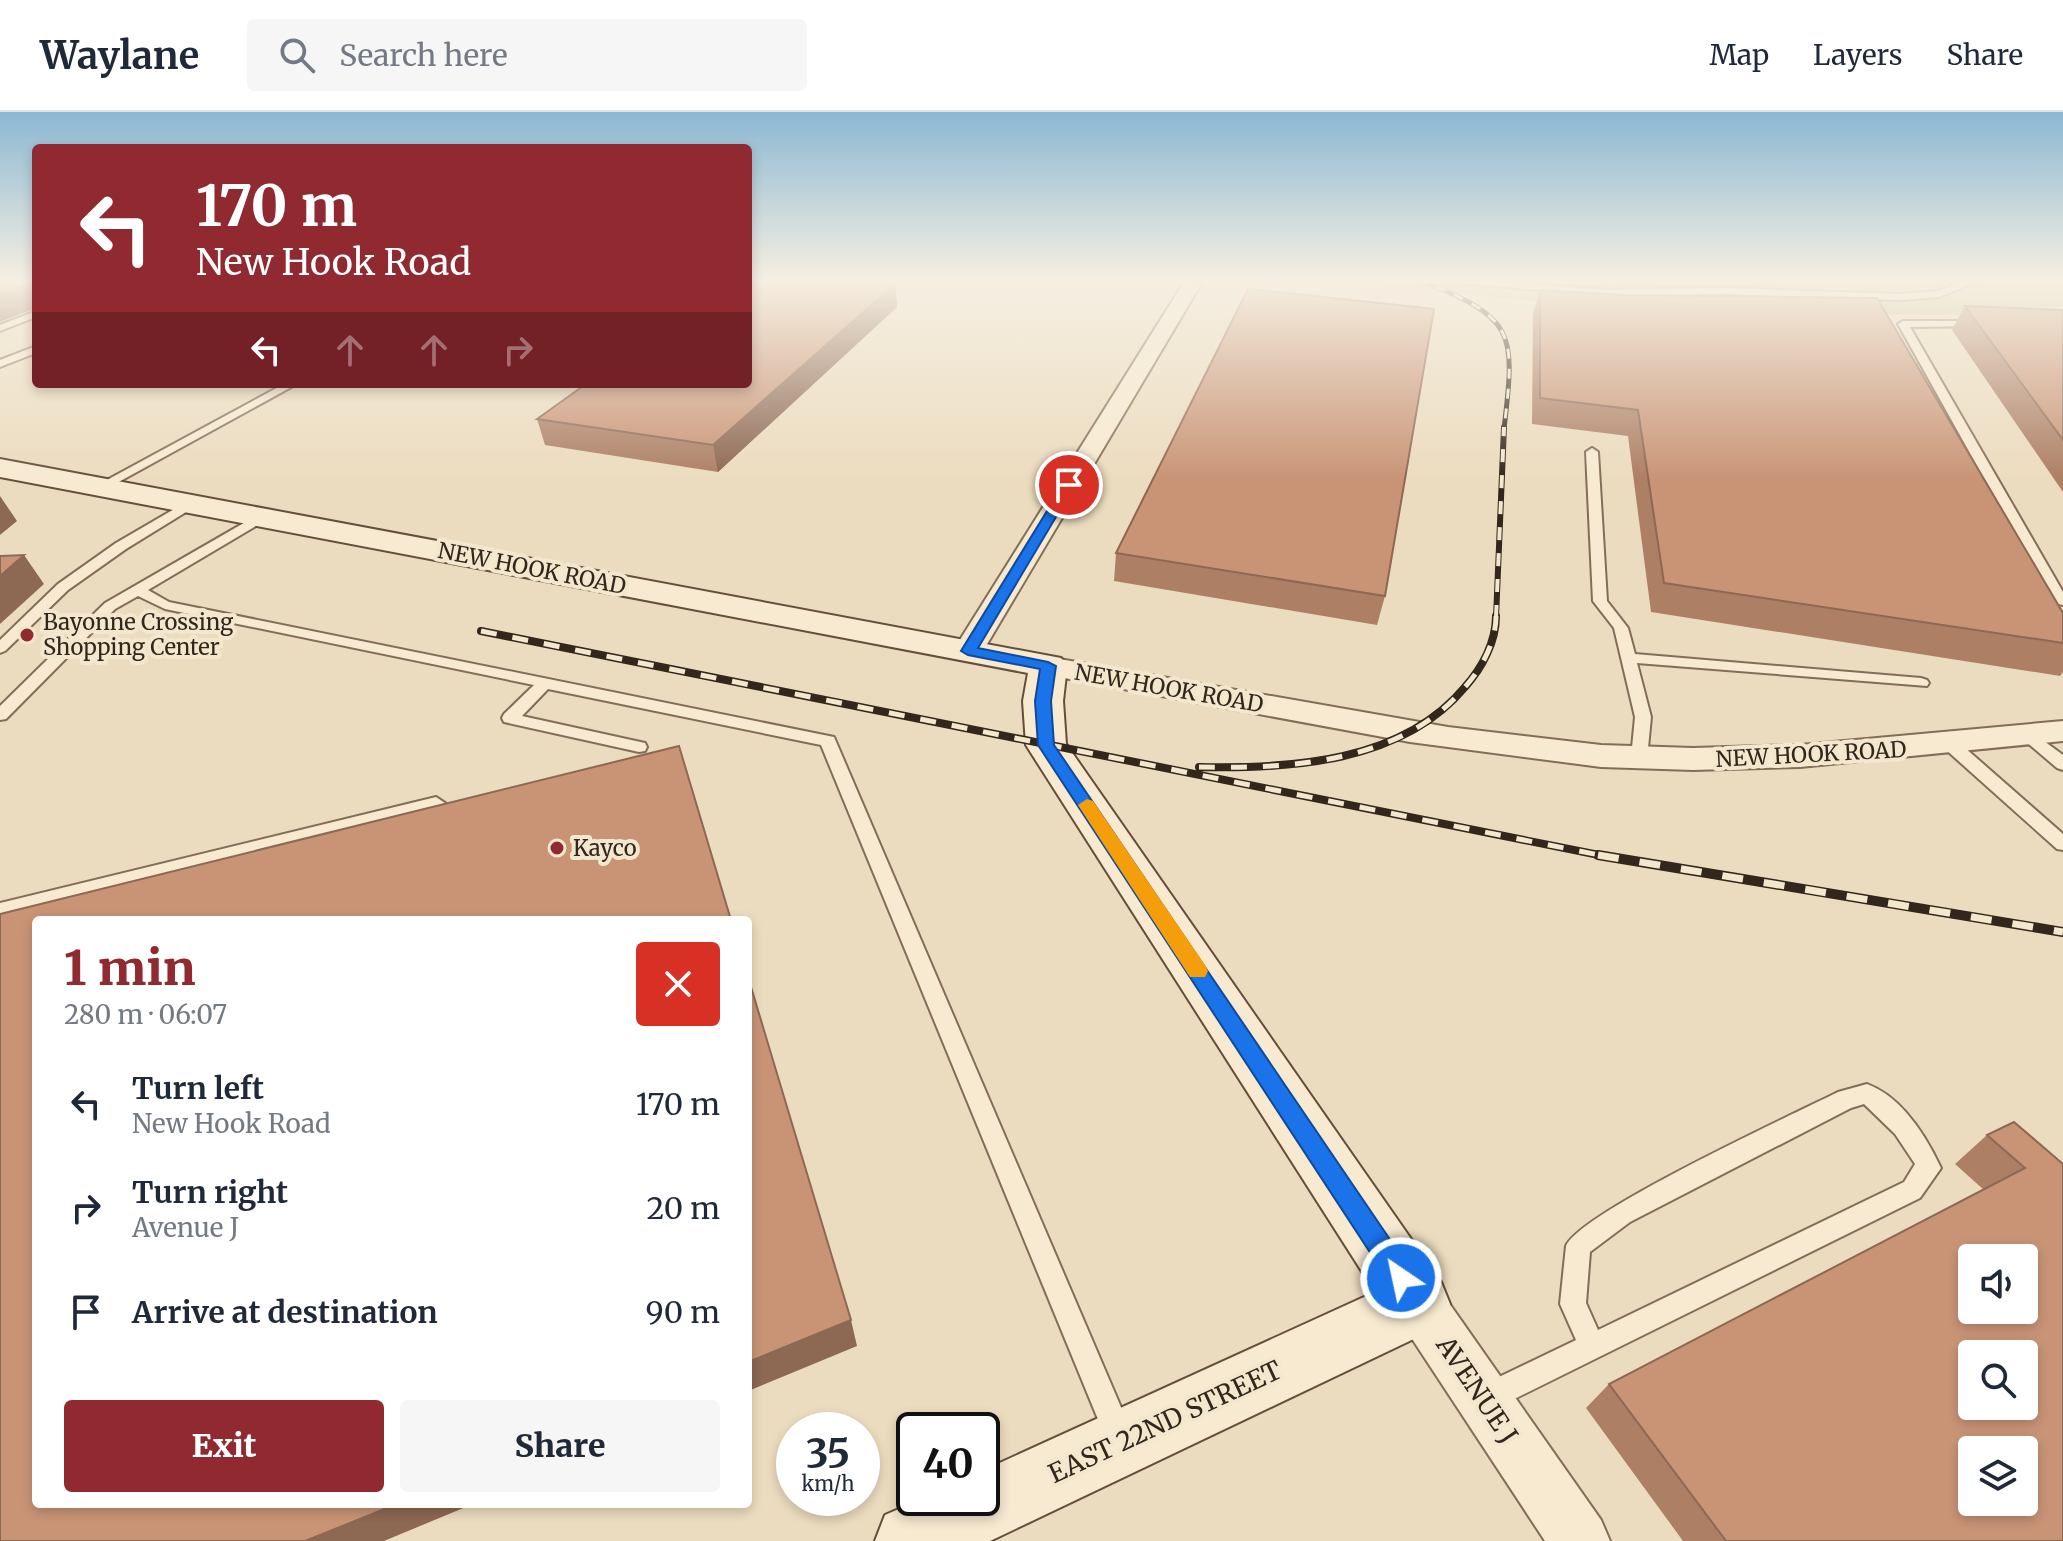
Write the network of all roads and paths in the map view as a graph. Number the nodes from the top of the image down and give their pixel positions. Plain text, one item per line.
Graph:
1 (1154, 346) edge
2 (1915, 346) edge
3 (32, 351) edge
4 (0, 364) edge
5 (285, 388) edge
6 (1592, 452) dead end
7 (0, 468) edge
8 (100, 487) junction
9 (193, 504) junction
10 (261, 517) junction
11 (138, 590) junction
12 (2063, 601) edge
13 (0, 648) edge
14 (968, 651) junction
15 (1628, 658) junction
16 (1048, 666) junction
17 (545, 683) junction
18 (1921, 683) dead end
19 (0, 715) edge
20 (2063, 731) edge
21 (2029, 735) junction
22 (1950, 744) junction
23 (639, 747) dead end
24 (1639, 758) junction
25 (2063, 764) edge
26 (436, 803) edge
27 (2063, 844) edge
28 (0, 910) edge
29 (1419, 1304) junction
30 (1592, 1347) junction
31 (1484, 1399) junction
32 (1122, 1442) junction
33 (911, 1541) edge
34 (1580, 1541) edge

1 - 14 street
2 - 12 lane
3 - 4 lane
5 - 8 lane
6 - 15 lane
7 - 8 street, NEW HOOK ROAD
8 - 9 street, NEW HOOK ROAD
9 - 10 street, NEW HOOK ROAD
9 - 13 lane
10 - 11 lane
10 - 14 street, NEW HOOK ROAD
11 - 17 lane
11 - 19 lane
14 - 16 street, NEW HOOK ROAD
15 - 18 lane
15 - 24 lane
16 - 24 street, NEW HOOK ROAD
16 - 29 street, AVENUE J
17 - 23 lane
17 - 32 lane
20 - 21 street, NEW HOOK ROAD
21 - 22 street, NEW HOOK ROAD
21 - 25 lane
22 - 24 street, NEW HOOK ROAD
22 - 27 lane
26 - 28 lane
29 - 31 street, AVENUE J
29 - 32 street, EAST 22ND STREET
30 - 30 lane
30 - 31 lane
31 - 34 street, AVENUE J
32 - 33 street, EAST 22ND STREET

